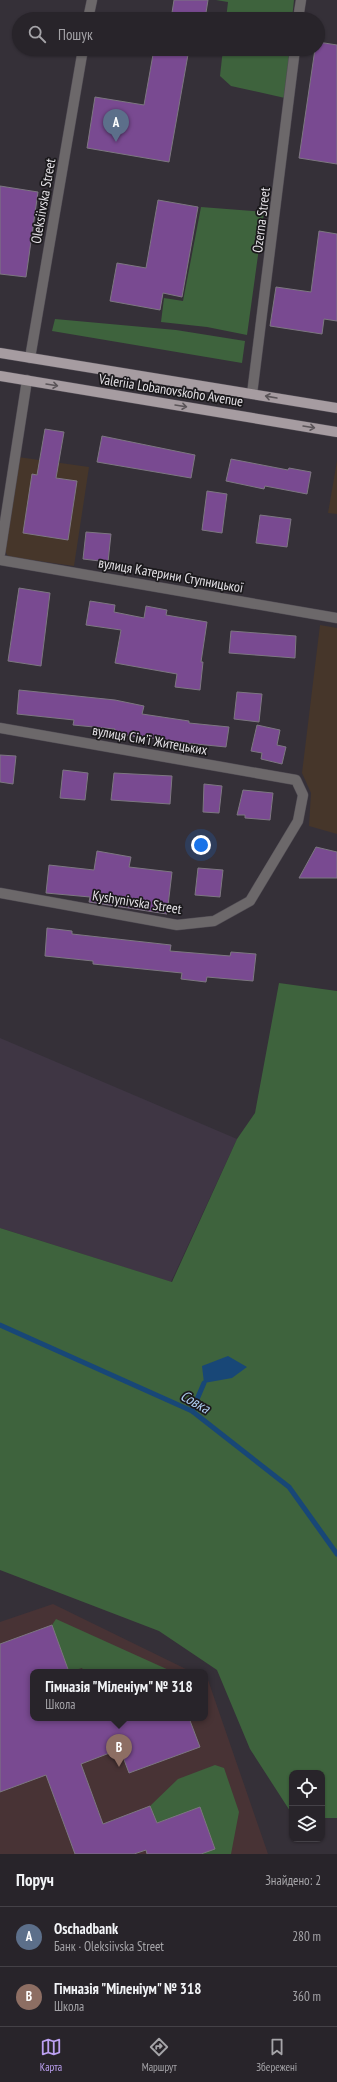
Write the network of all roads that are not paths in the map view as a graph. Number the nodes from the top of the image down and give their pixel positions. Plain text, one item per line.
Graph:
1 (92, 0) edge
2 (301, 0) edge
3 (89, 12) edge
4 (299, 12) edge
5 (82, 56) edge
6 (294, 56) edge
7 (0, 353) edge
8 (30, 358) junction
9 (0, 376) edge
10 (27, 380) junction
11 (252, 394) junction
12 (337, 408) edge
13 (337, 432) edge
14 (0, 554) edge
15 (0, 560) edge
16 (337, 618) edge
17 (0, 728) edge
18 (296, 780) joint
19 (0, 893) edge

1 - 3 street
2 - 4 street
5 - 8 street, Oleksiivska Street
6 - 11 street, Ozerna Street
7 - 8 main road, Valeriia Lobanovskoho Avenue
8 - 11 main road, Valeriia Lobanovskoho Avenue
9 - 10 main road, Valeriia Lobanovskoho Avenue
10 -> 13 main road, Valeriia Lobanovskoho Avenue
10 - 14 street
12 -> 11 main road, Valeriia Lobanovskoho Avenue
15 - 16 street, вулиця Катерини Ступницької
17 - 18 street, вулиця Сімʼї Житецьких
18 - 19 street, Kyshynivska Street

